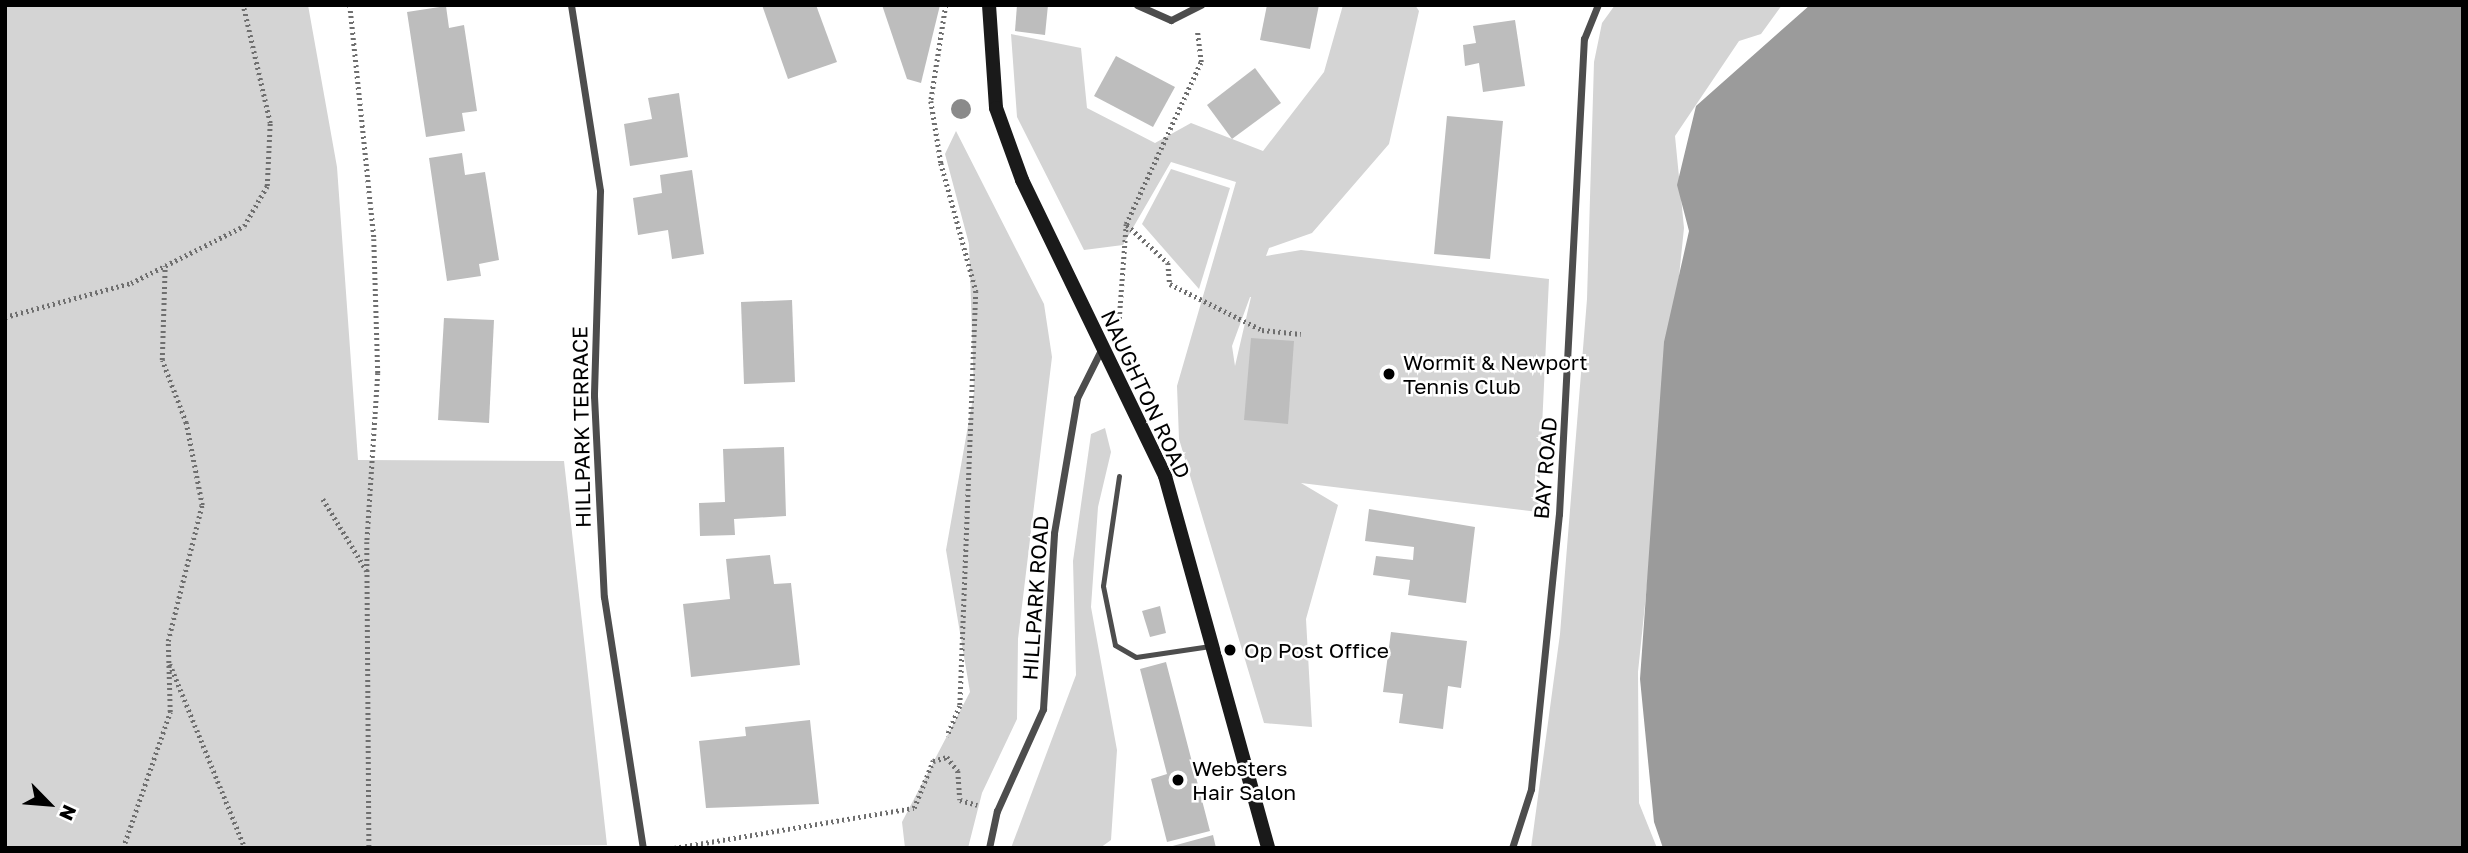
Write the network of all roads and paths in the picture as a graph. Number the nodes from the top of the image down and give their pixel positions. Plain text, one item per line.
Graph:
1 (243, 5) edge
2 (350, 5) edge
3 (571, 5) edge
4 (946, 5) edge
5 (989, 5) edge
6 (1137, 5) edge
7 (1201, 5) edge
8 (1598, 5) edge
9 (1195, 12) junction
10 (1126, 224) junction
11 (165, 266) junction
12 (5, 317) edge
13 (1119, 326) dead end
14 (1301, 334) dead end
15 (1102, 348) junction
16 (1119, 476) dead end
17 (323, 499) dead end
18 (367, 571) junction
19 (1210, 646) junction
20 (168, 661) junction
21 (947, 736) dead end
22 (998, 811) junction
23 (123, 848) edge
24 (245, 848) edge
25 (369, 848) edge
26 (643, 848) edge
27 (674, 848) edge
28 (989, 848) edge
29 (1268, 848) edge
30 (1512, 848) edge

1 - 11 path
2 - 18 path
3 - 26 street, HILLPARK TERRACE
4 - 21 path
5 - 15 main road, NAUGHTON ROAD
6 - 9 street
7 - 9 street
8 - 30 street, BAY ROAD
9 - 10 path
10 - 13 path
10 - 14 path
11 - 12 path
11 - 20 path
15 - 19 main road, NAUGHTON ROAD
15 - 22 street, HILLPARK ROAD
16 - 19 lane
17 - 18 path
18 - 25 path
19 - 29 main road, NAUGHTON ROAD
20 - 23 path
20 - 24 path
22 - 27 path
22 - 28 street, HILLPARK ROAD

